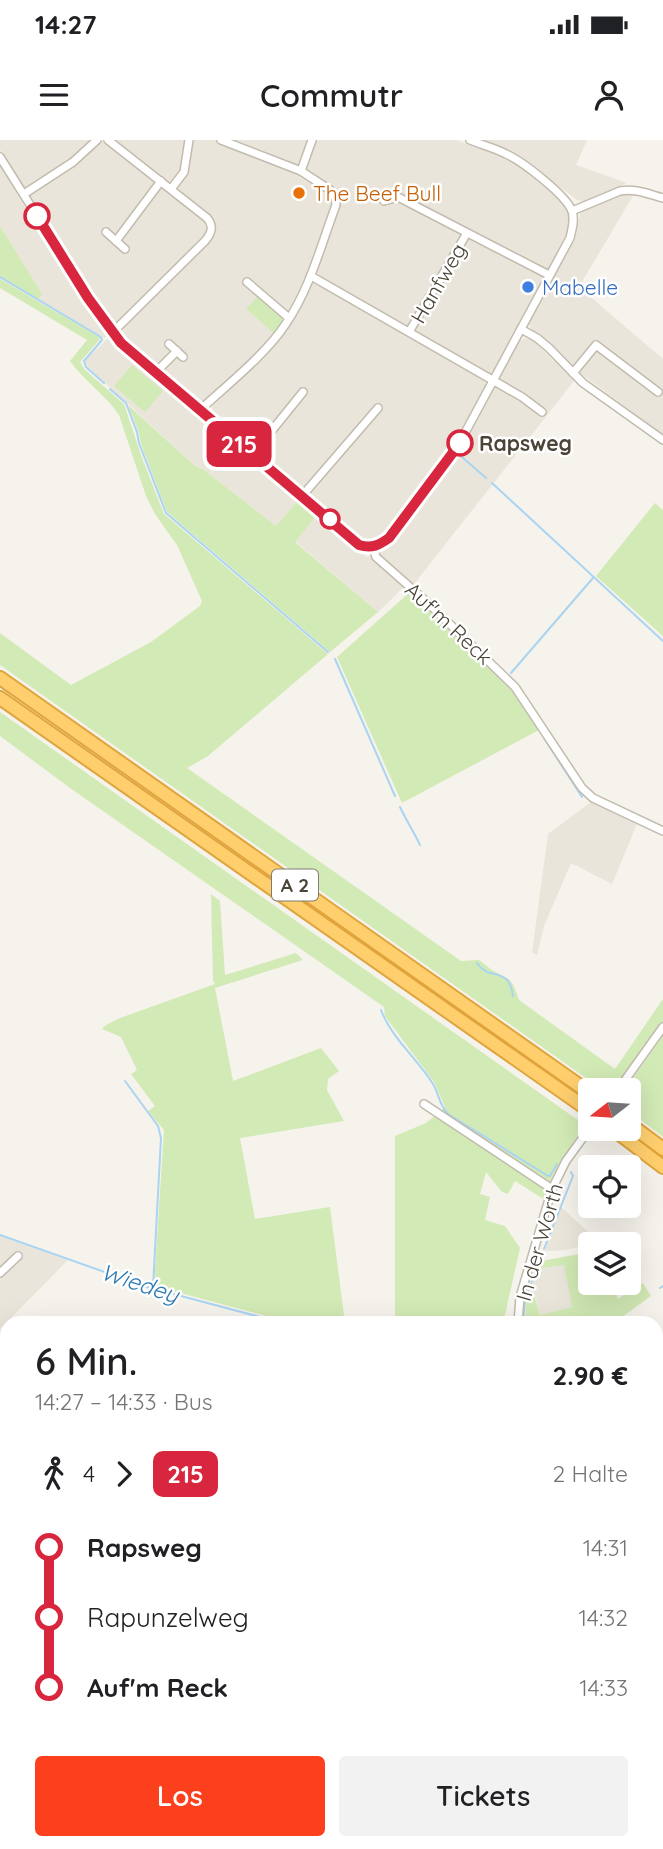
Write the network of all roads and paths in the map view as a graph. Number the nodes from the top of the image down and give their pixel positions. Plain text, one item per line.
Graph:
1 (97, 140) edge
2 (108, 140) edge
3 (189, 140) edge
4 (221, 140) edge
5 (312, 140) edge
6 (470, 140) edge
7 (0, 157) edge
8 (301, 171) junction
9 (161, 181) junction
10 (171, 189) junction
11 (23, 194) junction
12 (663, 198) edge
13 (384, 201) dead end
14 (572, 211) junction
15 (106, 232) dead end
16 (467, 233) junction
17 (116, 241) junction
18 (125, 248) dead end
19 (549, 275) junction
20 (311, 276) junction
21 (247, 282) dead end
22 (289, 318) junction
23 (521, 329) junction
24 (113, 332) junction
25 (409, 332) junction
26 (169, 344) dead end
27 (155, 373) junction
28 (573, 373) junction
29 (493, 381) junction
30 (303, 392) dead end
31 (658, 392) dead end
32 (378, 408) dead end
33 (200, 410) junction
34 (542, 412) dead end
35 (663, 440) edge
36 (252, 455) junction
37 (302, 496) junction
38 (373, 547) junction
39 (0, 678) edge
40 (0, 698) edge
41 (663, 831) edge
42 (663, 1027) edge
43 (628, 1078) edge
44 (578, 1085) edge
45 (578, 1103) edge
46 (424, 1104) dead end
47 (641, 1133) edge
48 (581, 1141) edge
49 (629, 1141) edge
50 (663, 1150) edge
51 (663, 1167) edge
52 (552, 1189) junction
53 (18, 1256) dead end
54 (0, 1273) edge
55 (519, 1316) edge

1 - 11 street
2 - 9 street
3 - 10 street
4 - 8 street
5 - 8 street
6 - 14 street
7 - 11 street, Auf'm Reck
8 - 20 street
9 - 10 street
9 - 17 street
10 - 24 street
11 - 24 street, Auf'm Reck
12 - 14 street
13 - 16 street
14 - 19 street
15 - 17 street
16 - 19 street
16 - 25 street, Hanfweg
17 - 18 street
19 - 23 street
20 - 22 street
20 - 25 street
21 - 22 street
22 - 33 street
23 - 28 street
23 - 29 street
24 - 27 street, Auf'm Reck
25 - 29 street
26 - 27 street
27 - 33 street, Auf'm Reck
28 - 31 street
28 - 35 street
29 - 34 street
29 - 38 street
30 - 36 street
32 - 37 street
33 - 36 street, Auf'm Reck
36 - 37 street, Auf'm Reck
37 - 38 street, Auf'm Reck
38 - 41 street, Auf'm Reck
39 - 44 highway, A 2
40 - 45 highway, A 2
42 - 43 street
46 - 52 street
47 - 50 highway
48 - 52 street, In der Worth
49 - 51 highway
52 - 55 street, In der Worth
53 - 54 street

